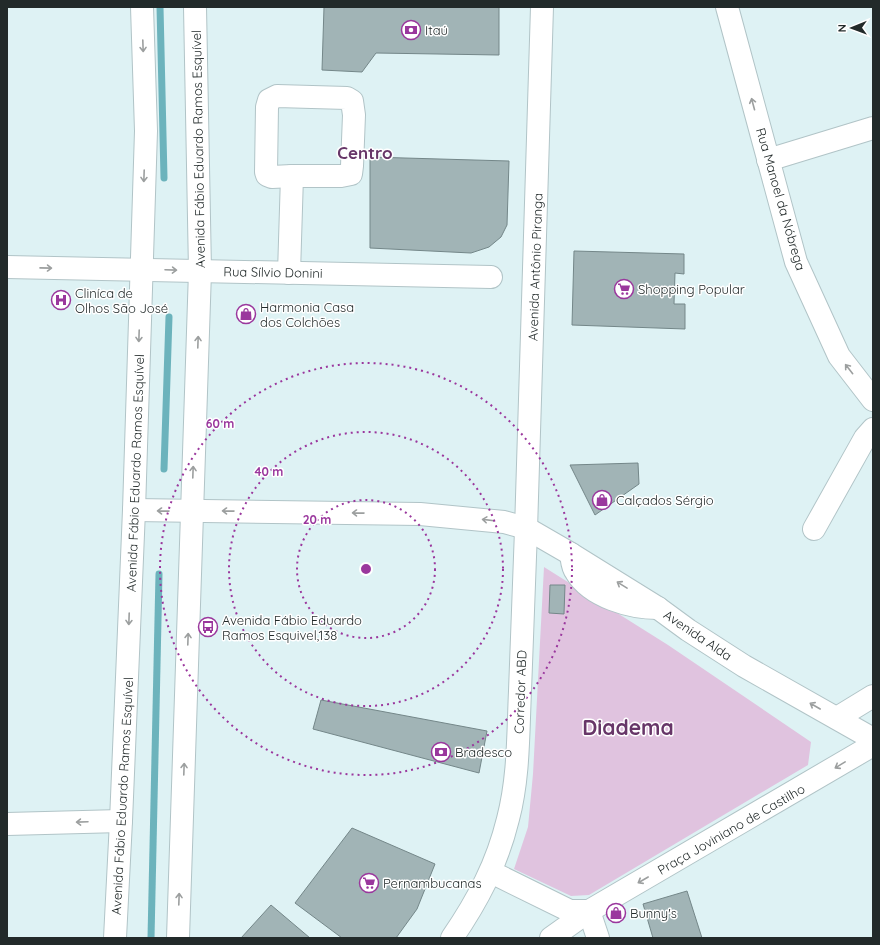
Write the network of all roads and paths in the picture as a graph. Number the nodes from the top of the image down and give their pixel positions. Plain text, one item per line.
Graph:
1 (142, 7) edge
2 (195, 7) edge
3 (542, 7) edge
4 (727, 7) edge
5 (873, 128) edge
6 (768, 160) junction
7 (292, 176) junction
8 (7, 267) edge
9 (141, 269) junction
10 (200, 271) junction
11 (289, 273) junction
12 (491, 277) dead end
13 (873, 400) edge
14 (873, 429) edge
15 (134, 510) junction
16 (192, 511) junction
17 (526, 528) junction
18 (814, 529) dead end
19 (873, 696) edge
20 (837, 718) junction
21 (873, 739) edge
22 (873, 745) edge
23 (121, 821) junction
24 (7, 824) edge
25 (491, 872) junction
26 (589, 912) junction
27 (115, 938) edge
28 (178, 938) edge
29 (452, 938) edge
30 (551, 938) edge
31 (598, 938) edge

1 -> 9 main road, Avenida Fábio Eduardo Ramos Esquível
2 - 10 main road, Avenida Fábio Eduardo Ramos Esquível
3 - 17 main road, Avenida Antônio Piranga
6 -> 4 main road, Rua Manoel da Nóbrega
5 - 6 main road
13 -> 6 main road, Rua Manoel da Nóbrega
7 - 7 main road
7 - 11 main road
8 -> 9 main road, Rua Sílvio Donini
9 -> 10 main road, Rua Sílvio Donini
9 -> 15 main road, Avenida Fábio Eduardo Ramos Esquível
10 - 11 main road, Rua Sílvio Donini
16 -> 10 main road, Avenida Fábio Eduardo Ramos Esquível
11 - 12 main road, Rua Sílvio Donini
14 - 18 main road
16 -> 15 main road, Avenida Alda
15 -> 23 main road, Avenida Fábio Eduardo Ramos Esquível
17 -> 16 main road, Avenida Alda
28 -> 16 main road, Avenida Fábio Eduardo Ramos Esquível
20 -> 17 main road, Avenida Alda
17 - 25 main road, Corredor ABD
19 - 20 main road
20 - 21 main road, Avenida Alda
22 -> 26 main road, Praça Joviniano de Castilho
23 -> 24 main road
23 - 27 main road, Avenida Fábio Eduardo Ramos Esquível
25 - 26 main road
25 - 29 main road, Corredor ABD
26 - 30 main road, Praça Joviniano de Castilho
26 - 31 main road

